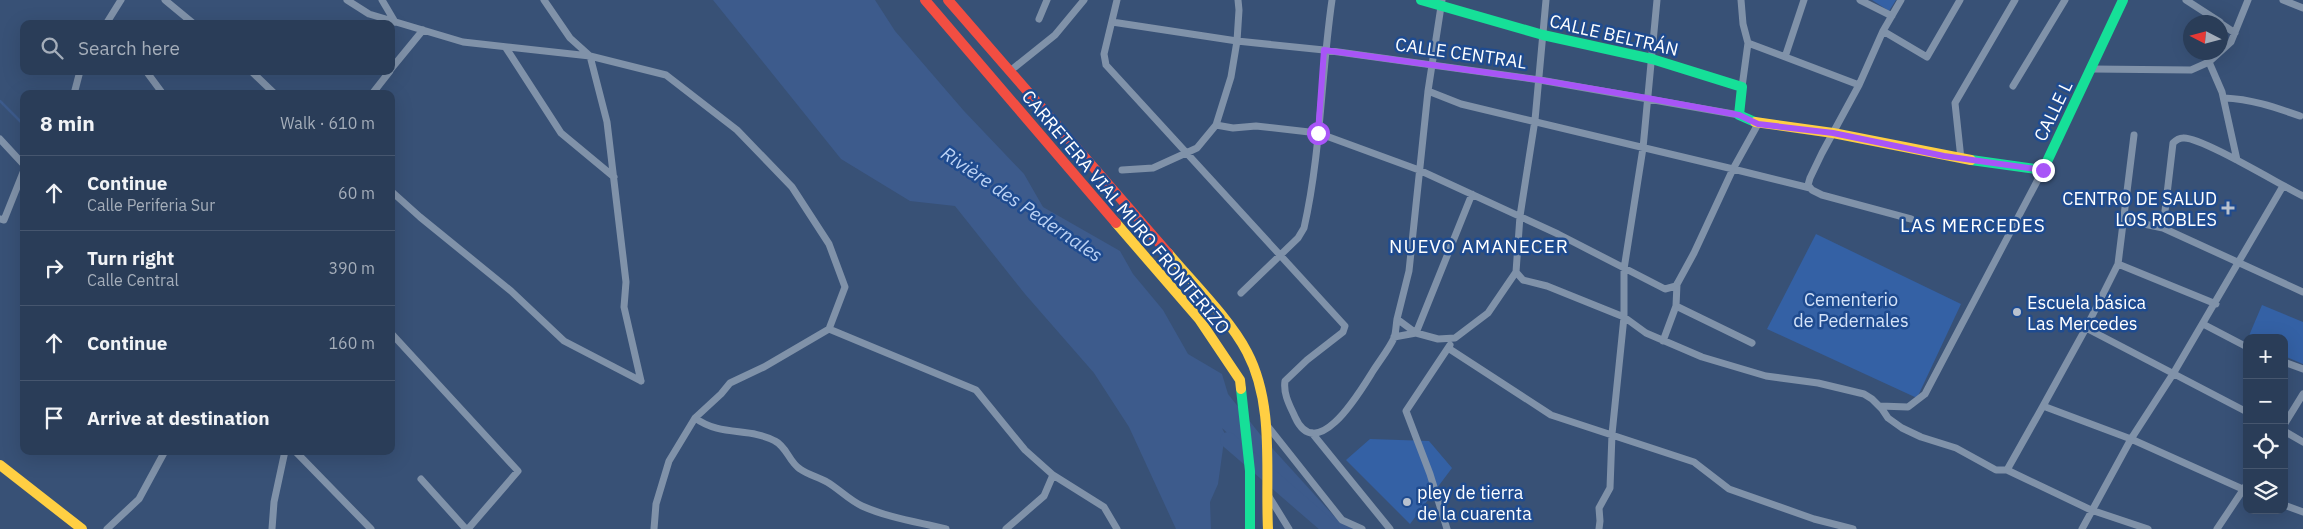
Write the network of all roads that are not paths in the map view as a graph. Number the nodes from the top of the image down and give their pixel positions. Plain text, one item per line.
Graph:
1 (121, 0) edge
2 (165, 0) edge
3 (347, 0) edge
4 (382, 0) edge
5 (544, 0) edge
6 (925, 0) edge
7 (948, 0) edge
8 (1047, 0) edge
9 (1084, 0) edge
10 (1117, 0) edge
11 (1238, 0) edge
12 (1332, 0) edge
13 (1421, 0) edge
14 (1546, 0) edge
15 (1657, 0) edge
16 (1741, 0) edge
17 (1804, 0) edge
18 (1860, 0) edge
19 (1901, 0) edge
20 (1960, 0) edge
21 (2015, 0) edge
22 (2066, 0) edge
23 (2123, 0) edge
24 (2186, 0) edge
25 (2248, 0) edge
26 (2283, 0) edge
27 (1441, 3) edge
28 (2303, 8) edge
29 (2208, 15) edge
30 (1892, 16) junction
31 (1038, 19) dead end
32 (109, 20) edge
33 (189, 20) edge
34 (388, 20) edge
35 (394, 20) edge
36 (395, 22) edge
37 (1112, 22) junction
38 (2228, 28) edge
39 (423, 30) junction
40 (1883, 31) junction
41 (2235, 32) junction
42 (1543, 35) junction
43 (1237, 41) junction
44 (1748, 43) junction
45 (2228, 45) edge
46 (506, 48) junction
47 (1324, 50) junction
48 (590, 56) junction
49 (1786, 57) junction
50 (1652, 59) junction
51 (2209, 62) joint
52 (395, 64) edge
53 (1431, 65) junction
54 (2092, 69) junction
55 (1010, 71) junction
56 (79, 75) edge
57 (149, 75) edge
58 (256, 75) edge
59 (386, 75) edge
60 (1540, 80) junction
61 (1859, 85) junction
62 (2013, 86) dead end
63 (1742, 87) junction
64 (75, 90) edge
65 (160, 90) edge
66 (271, 90) edge
67 (375, 90) edge
68 (1428, 91) junction
69 (1647, 98) junction
70 (2224, 98) junction
71 (1739, 115) junction
72 (2300, 116) dead end
73 (1535, 120) junction
74 (1758, 124) junction
75 (1216, 125) junction
76 (1318, 133) junction
77 (1833, 133) junction
78 (2134, 135) dead end
79 (0, 139) edge
80 (1643, 148) junction
81 (1185, 152) junction
82 (1961, 158) junction
83 (2237, 160) junction
84 (20, 161) edge
85 (1733, 169) junction
86 (1122, 170) dead end
87 (1419, 170) junction
88 (2043, 170) junction
89 (614, 177) junction
90 (20, 180) edge
91 (2283, 186) junction
92 (1810, 188) junction
93 (395, 194) edge
94 (1472, 194) junction
95 (2303, 196) edge
96 (1520, 216) junction
97 (0, 219) edge
98 (1911, 219) dead end
99 (2125, 220) junction
100 (2163, 228) junction
101 (1281, 256) junction
102 (2240, 262) junction
103 (2118, 264) junction
104 (1624, 269) junction
105 (1516, 272) junction
106 (1677, 284) junction
107 (1241, 292) dead end
108 (2303, 292) edge
109 (2216, 304) junction
110 (1676, 306) junction
111 (1624, 317) junction
112 (1397, 319) junction
113 (2203, 324) junction
114 (2086, 328) junction
115 (829, 329) junction
116 (1416, 333) junction
117 (395, 337) edge
118 (1394, 337) junction
119 (1454, 338) junction
120 (1663, 341) junction
121 (1752, 343) dead end
122 (2243, 345) edge
123 (1448, 348) junction
124 (2288, 363) edge
125 (2303, 369) edge
126 (2173, 374) junction
127 (2303, 394) edge
128 (1880, 406) junction
129 (2043, 406) junction
130 (2243, 410) edge
131 (695, 418) junction
132 (1265, 422) junction
133 (2285, 424) edge
134 (1312, 433) junction
135 (2288, 433) edge
136 (1612, 434) junction
137 (2131, 439) junction
138 (2303, 442) edge
139 (162, 455) edge
140 (285, 455) edge
141 (300, 455) edge
142 (0, 465) edge
143 (2007, 470) junction
144 (1054, 475) junction
145 (421, 479) dead end
146 (2243, 488) edge
147 (1266, 492) junction
148 (2243, 493) edge
149 (2288, 506) edge
150 (2091, 510) junction
151 (2303, 512) edge
152 (82, 529) edge
153 (107, 529) edge
154 (272, 529) edge
155 (371, 529) edge
156 (467, 529) edge
157 (654, 529) edge
158 (946, 529) edge
159 (1006, 529) edge
160 (1117, 529) edge
161 (1250, 529) edge
162 (1268, 529) edge
163 (1289, 529) edge
164 (1362, 529) edge
165 (1390, 529) edge
166 (1446, 529) edge
167 (1599, 529) edge
168 (1852, 529) edge
169 (2082, 529) edge
170 (2148, 529) edge
171 (2217, 529) edge

1 - 32 street
2 - 33 street
3 - 34 street
4 - 35 street
5 - 48 street
6 - 161 street, CARRETERA VIAL MURO FRONTERIZO
7 - 55 street, CARRETERA VIAL MURO FRONTERIZO
8 - 31 street
9 - 55 street
10 - 37 street
11 - 43 street
12 - 47 street
13 - 27 street, CALLE BELTRÁN
14 - 42 street
15 - 50 street
16 - 44 street
17 - 49 street
18 - 30 street
19 - 30 street
20 - 40 street
21 - 82 street
22 - 62 street
23 - 54 street, CALLE L
24 - 29 street
25 - 41 street
26 - 28 street
27 - 42 street, CALLE BELTRÁN
27 - 53 street
30 - 40 street
36 - 39 street
37 - 43 street, CALLE CENTRAL
37 - 81 street
38 - 41 street
39 - 46 street
39 - 52 street
40 - 61 street
41 - 45 street
42 - 50 street, CALLE BELTRÁN
42 - 60 street
43 - 47 street, CALLE CENTRAL
43 - 75 street
44 - 49 street
44 - 63 street
46 - 48 street
46 - 89 street
47 - 53 street, CALLE CENTRAL
47 - 76 street
48 - 89 street
48 - 115 street
49 - 61 street
50 - 63 street, CALLE BELTRÁN
50 - 69 street
51 - 54 street
51 - 70 street
53 - 60 street, CALLE CENTRAL
53 - 68 street
54 - 88 street, CALLE L
55 - 132 street, CARRETERA VIAL MURO FRONTERIZO
56 - 64 street
57 - 65 street
58 - 66 street
59 - 67 street
60 - 69 street, CALLE CENTRAL
60 - 73 street
61 - 77 street
63 - 71 street
68 - 73 street
68 - 87 street
69 - 71 street, CALLE CENTRAL
69 - 80 street
70 - 72 street
70 - 83 street
71 - 74 street, CALLE CENTRAL
73 - 80 street
73 - 96 street
74 - 77 street, CALLE CENTRAL
74 - 85 street
75 - 76 street
75 - 81 street
76 - 87 street
76 - 101 street
77 - 82 street, CALLE CENTRAL
77 - 92 street
78 - 99 street
79 - 84 street
80 - 85 street
80 - 104 street
81 - 86 street
81 - 101 street
82 - 88 street, CALLE CENTRAL
83 - 91 street
83 - 100 street
85 - 92 street
85 - 106 street
87 - 94 street
87 - 112 street
88 - 128 street, CALLE L
89 - 93 street
90 - 97 street
91 - 95 street
91 - 102 street
92 - 98 street
94 - 96 street
94 - 116 street
96 - 104 street
96 - 105 street
99 - 100 street
99 - 103 street
100 - 102 street
101 - 107 street
101 - 134 street
102 - 108 street
102 - 109 street
103 - 109 street
103 - 114 street
104 - 106 street
104 - 111 street
105 - 111 street
105 - 119 street
106 - 110 street
109 - 113 street
110 - 120 street
110 - 121 street
111 - 120 street
111 - 136 street
112 - 116 street
112 - 118 street
113 - 122 street
113 - 126 street
114 - 126 street
114 - 129 street
115 - 131 street
115 - 144 street
116 - 118 street
116 - 119 street
117 - 156 street
118 - 134 street
119 - 123 street
120 - 128 street
123 - 136 street
123 - 166 street
124 - 125 street
126 - 130 street
126 - 137 street
127 - 133 street
128 - 143 street
129 - 137 street
129 - 143 street
131 - 157 street
131 - 158 street
132 - 147 street, CARRETERA VIAL MURO FRONTERIZO
132 - 164 street
134 - 165 street
135 - 138 street
136 - 167 street
136 - 168 street
137 - 146 street
137 - 150 street
139 - 153 street
140 - 154 street
141 - 155 street
142 - 152 street
143 - 150 street
144 - 159 street
144 - 160 street
145 - 156 street
147 - 162 street, CARRETERA VIAL MURO FRONTERIZO
147 - 163 street
148 - 171 street
149 - 151 street
150 - 169 street
150 - 170 street

